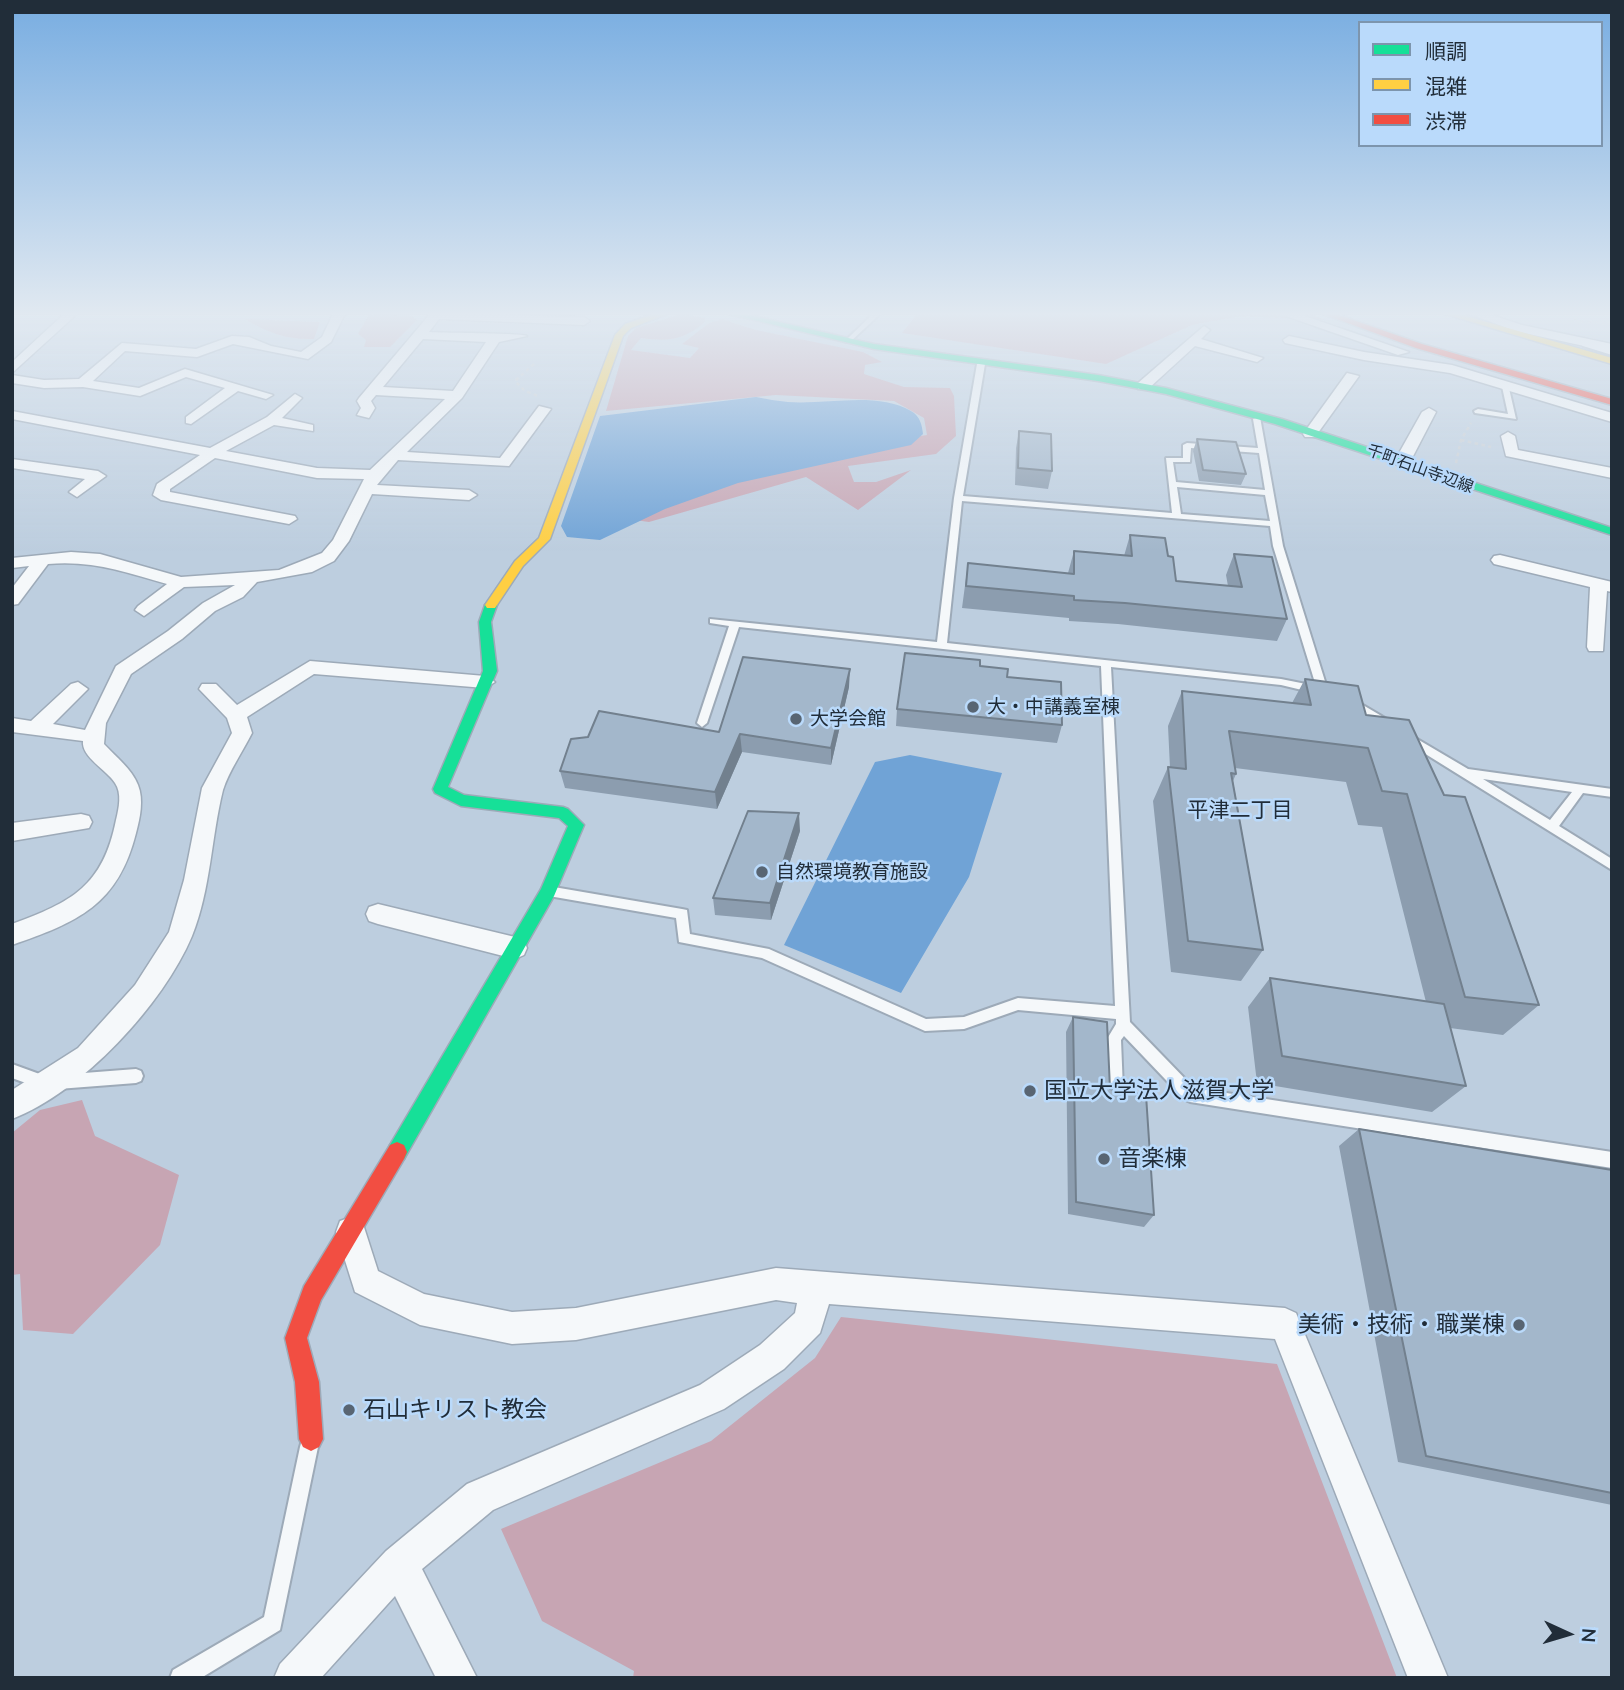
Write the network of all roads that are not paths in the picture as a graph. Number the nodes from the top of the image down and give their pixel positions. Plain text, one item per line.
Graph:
1 (227, 393) edge
2 (258, 393) edge
3 (371, 393) edge
4 (412, 393) edge
5 (596, 393) edge
6 (976, 393) edge
7 (1167, 393) edge
8 (1340, 393) edge
9 (1506, 393) edge
10 (1532, 393) edge
11 (1561, 393) edge
12 (1581, 393) edge
13 (266, 395) dead end
14 (457, 395) joint
15 (295, 398) dead end
16 (1612, 402) edge
17 (1612, 408) edge
18 (544, 409) dead end
19 (1478, 411) road end
20 (1429, 412) dead end
21 (12, 415) edge
22 (364, 415) dead end
23 (1612, 418) edge
24 (1258, 419) junction
25 (191, 420) dead end
26 (272, 420) junction
27 (308, 428) dead end
28 (1310, 434) junction
29 (1508, 436) dead end
30 (1263, 451) junction
31 (214, 452) junction
32 (392, 455) junction
33 (1402, 462) junction
34 (12, 463) edge
35 (1612, 472) edge
36 (371, 482) junction
37 (1172, 484) junction
38 (77, 492) dead end
39 (1269, 492) junction
40 (469, 495) dead end
41 (958, 498) junction
42 (1177, 516) junction
43 (289, 519) dead end
44 (1273, 524) junction
45 (1612, 532) edge
46 (43, 560) junction
47 (1500, 560) dead end
48 (12, 563) edge
49 (253, 577) junction
50 (180, 582) junction
51 (1605, 585) edge
52 (12, 600) edge
53 (144, 610) dead end
54 (713, 621) dead end
55 (735, 623) junction
56 (942, 646) junction
57 (1596, 647) dead end
58 (1106, 663) junction
59 (485, 682) junction
60 (78, 689) dead end
61 (209, 689) dead end
62 (1323, 691) junction
63 (236, 715) junction
64 (702, 723) dead end
65 (12, 725) edge
66 (35, 729) junction
67 (78, 735) dead end
68 (1463, 772) junction
69 (1581, 788) junction
70 (1612, 793) edge
71 (81, 822) dead end
72 (1552, 827) junction
73 (12, 832) edge
74 (1612, 865) edge
75 (548, 891) junction
76 (378, 914) dead end
77 (12, 935) edge
78 (515, 948) junction
79 (1123, 1019) junction
80 (12, 1071) edge
81 (136, 1076) dead end
82 (45, 1083) junction
83 (1116, 1090) edge
84 (12, 1106) edge
85 (1612, 1160) edge
86 (351, 1232) junction
87 (806, 1287) junction
88 (311, 1439) joint
89 (399, 1564) junction
90 (181, 1678) edge
91 (294, 1678) edge
92 (457, 1678) edge
93 (1428, 1678) edge

1 - 25 street
2 - 13 street
3 - 22 street
4 - 14 street
5 - 59 main road
6 - 41 lane
7 - 24 main road, 千町石山寺辺線
8 - 28 street
9 - 19 lane
10 - 23 street
11 - 17 main road
12 - 16 main road
14 - 32 street
15 - 26 street
18 - 32 street
20 - 33 street
21 - 31 street
24 - 28 main road, 千町石山寺辺線
24 - 30 lane
26 - 27 street
26 - 31 street
28 - 33 main road, 千町石山寺辺線
29 - 35 street
30 - 37 lane
30 - 39 lane
31 - 36 street
31 - 43 street
32 - 36 street
33 - 45 main road, 千町石山寺辺線
34 - 38 street
36 - 40 street
36 - 49 street
37 - 39 lane
37 - 42 lane
39 - 44 lane
41 - 42 lane
41 - 56 lane
42 - 44 lane
44 - 62 lane
46 - 48 street
46 - 50 street
46 - 52 street
47 - 51 street
49 - 50 street
49 - 77 street
50 - 53 street
51 - 57 street
54 - 55 lane
55 - 56 lane
55 - 64 lane
56 - 58 lane
58 - 62 lane
58 - 79 lane
59 - 63 street
59 - 75 main road
60 - 66 street
61 - 63 street
62 - 68 lane
63 - 82 street
65 - 66 street
66 - 67 street
68 - 69 lane
68 - 72 lane
69 - 70 lane
69 - 72 lane
71 - 73 street
72 - 74 lane
75 - 78 main road
75 - 79 lane
76 - 78 street
78 - 86 main road
79 - 83 lane
79 - 85 lane
80 - 82 lane
81 - 82 lane
82 - 84 street
86 - 87 street
86 - 88 main road
87 - 89 street
87 - 93 street
88 - 90 lane
89 - 91 street
89 - 92 street

